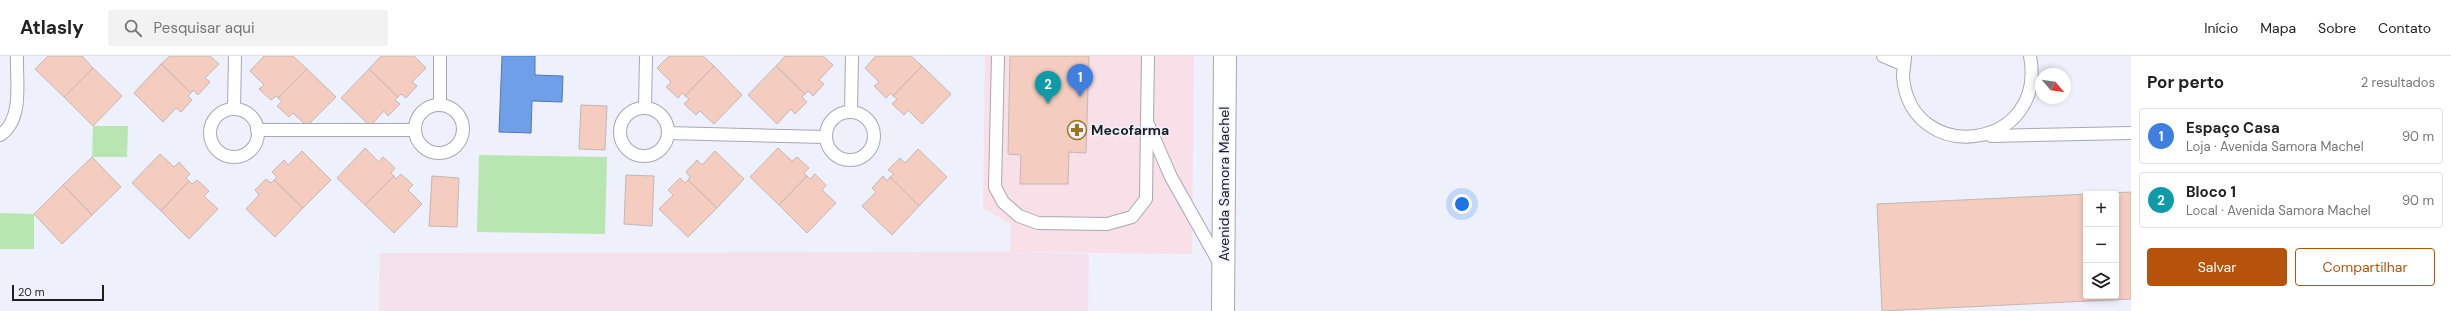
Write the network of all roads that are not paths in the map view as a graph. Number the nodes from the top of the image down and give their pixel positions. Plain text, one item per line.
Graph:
1 (17, 56) edge
2 (235, 56) edge
3 (440, 56) edge
4 (646, 56) edge
5 (852, 56) edge
6 (998, 56) edge
7 (1148, 56) edge
8 (1225, 56) edge
9 (1883, 56) edge
10 (2030, 56) edge
11 (1905, 61) edge
12 (440, 105) junction
13 (645, 107) junction
14 (234, 108) junction
15 (851, 112) junction
16 (1147, 122) junction
17 (258, 130) junction
18 (415, 130) junction
19 (668, 133) junction
20 (2131, 133) edge
21 (0, 134) edge
22 (826, 137) junction
23 (1982, 137) junction
24 (1224, 270) junction
25 (1223, 311) edge

1 - 21 lane
2 - 14 lane
3 - 12 lane
4 - 13 lane
5 - 15 lane
6 - 16 lane
7 - 16 lane
8 - 24 main road, Avenida Samora Machel
9 - 11 lane
10 - 23 lane
11 - 23 lane
12 - 18 lane
12 - 18 lane
13 - 19 lane
13 - 19 lane
14 - 17 lane
14 - 17 lane
15 - 22 lane
15 - 22 lane
16 - 24 lane
17 - 18 lane
19 - 22 lane
20 - 23 lane
24 - 25 main road, Avenida Samora Machel

